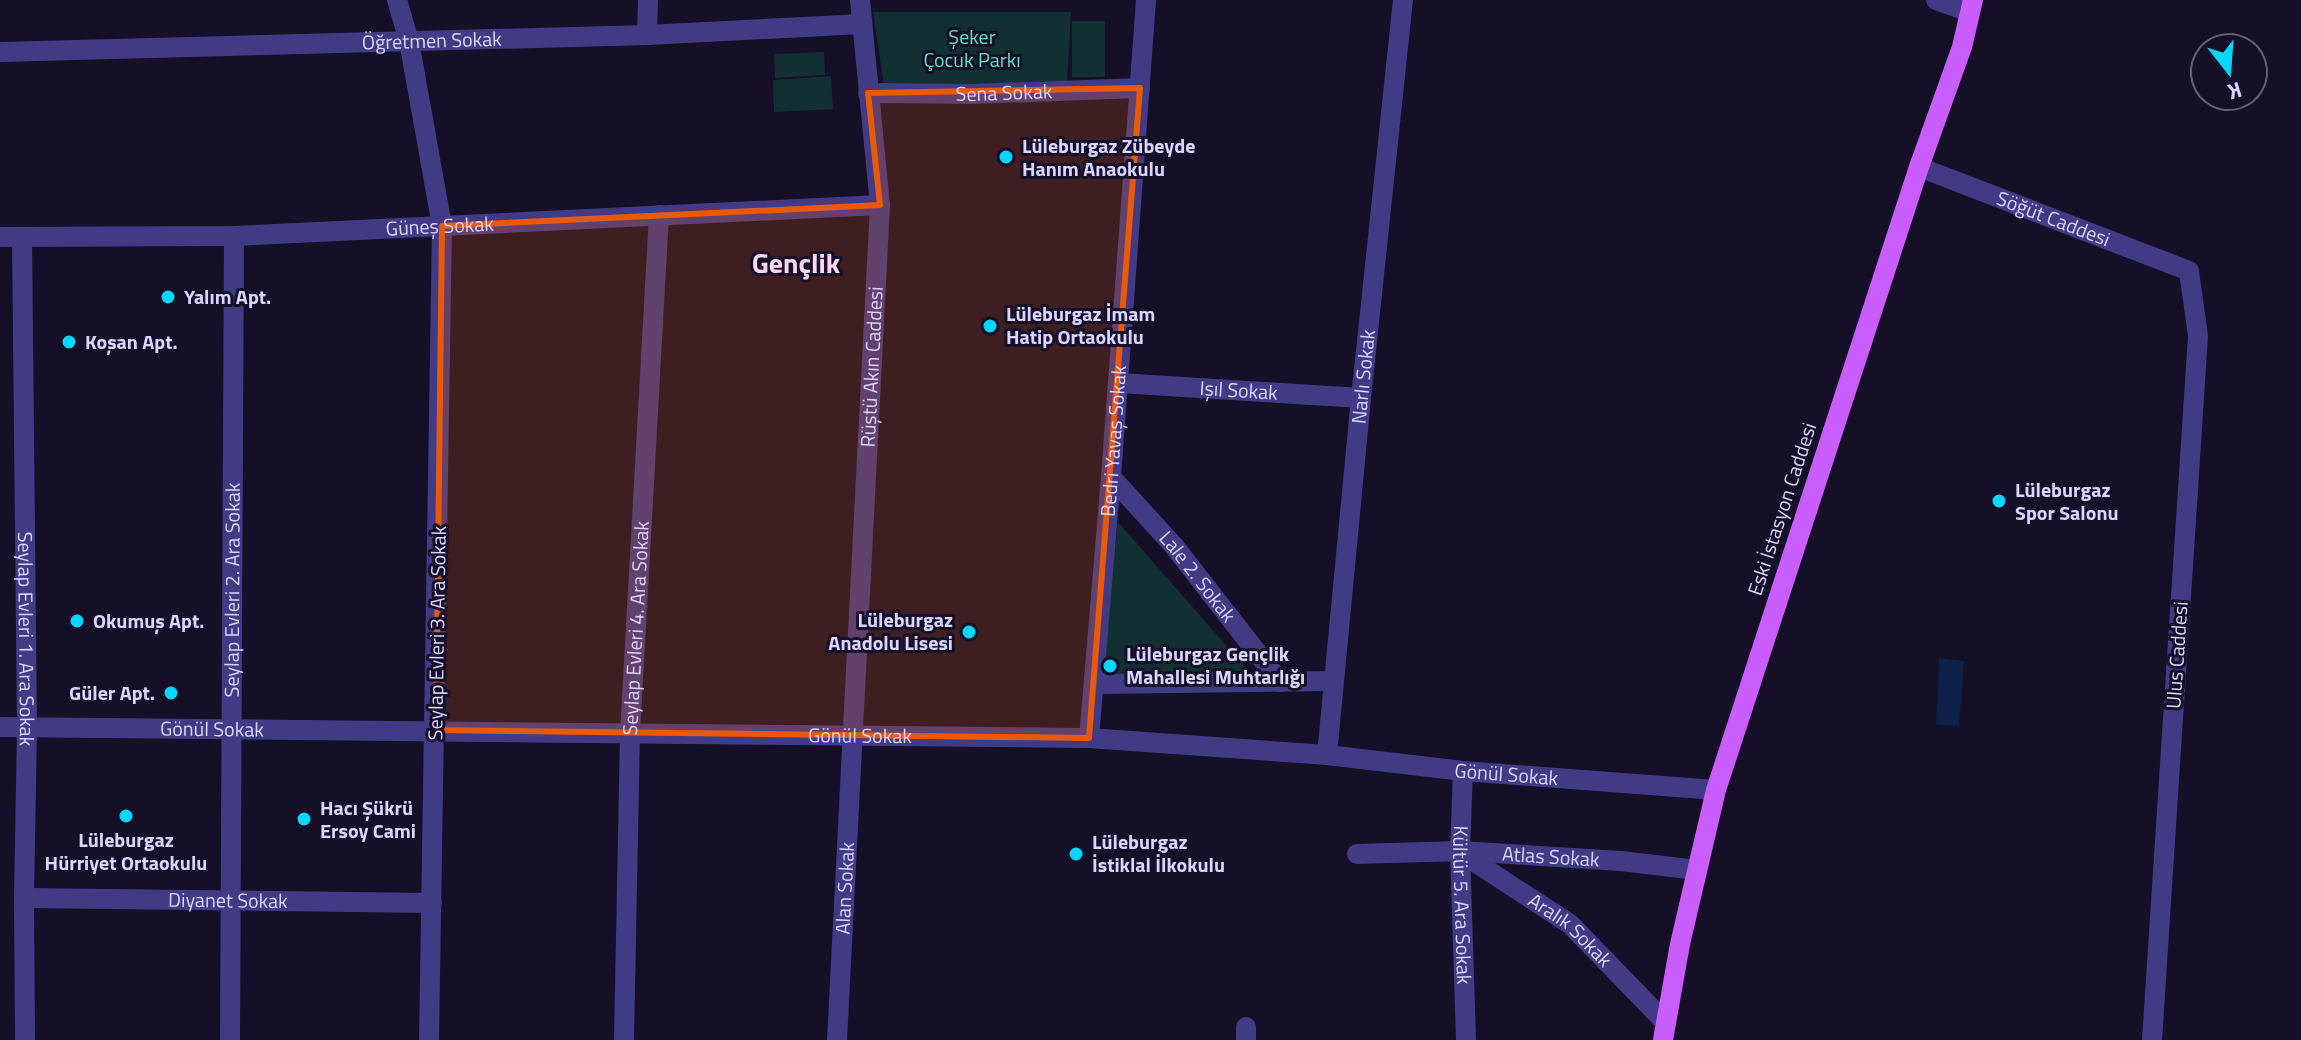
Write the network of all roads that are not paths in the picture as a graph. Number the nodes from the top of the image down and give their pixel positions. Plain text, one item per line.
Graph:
1 (397, 0) edge
2 (648, 0) edge
3 (860, 0) edge
4 (1146, 0) edge
5 (1403, 0) edge
6 (1936, 0) edge
7 (1972, 6) edge
8 (862, 24) junction
9 (647, 35) junction
10 (409, 41) junction
11 (0, 52) edge
12 (1140, 88) junction
13 (868, 93) junction
14 (1919, 167) junction
15 (880, 205) junction
16 (659, 215) junction
17 (442, 226) junction
18 (234, 236) junction
19 (0, 237) edge
20 (22, 237) junction
21 (2189, 271) joint
22 (1119, 383) junction
23 (1361, 398) junction
24 (1111, 477) junction
25 (1333, 681) junction
26 (1280, 682) junction
27 (1094, 684) junction
28 (0, 727) edge
29 (27, 728) junction
30 (233, 729) junction
31 (436, 730) junction
32 (630, 733) junction
33 (852, 736) junction
34 (1089, 738) junction
35 (1327, 755) junction
36 (1463, 771) junction
37 (1716, 790) junction
38 (1460, 851) junction
39 (1357, 854) dead end
40 (1697, 870) junction
41 (24, 898) junction
42 (231, 902) junction
43 (432, 903) junction
44 (1664, 1032) edge
45 (25, 1040) edge
46 (230, 1040) edge
47 (429, 1040) edge
48 (624, 1040) edge
49 (837, 1040) edge
50 (1466, 1040) edge
51 (2152, 1040) edge

1 - 10 street, Seylap Evleri 3. Ara Sokak
2 - 9 street
3 - 8 street, Rüştü Akın Caddesi
4 - 12 street, Bedri Yavaş Sokak
5 - 23 street, Narlı Sokak
6 - 7 street
7 - 14 main road, Eski İstasyon Caddesi
8 - 9 street, Öğretmen Sokak
8 - 13 street, Rüştü Akın Caddesi
9 - 10 street, Öğretmen Sokak
10 - 11 street, Öğretmen Sokak
10 - 17 street, Seylap Evleri 3. Ara Sokak
12 - 13 street, Sena Sokak
12 - 22 street, Bedri Yavaş Sokak
13 - 15 street, Rüştü Akın Caddesi
14 - 21 street, Söğüt Caddesi
14 - 37 main road, Eski İstasyon Caddesi
15 - 16 street, Güneş Sokak
15 - 33 street, Rüştü Akın Caddesi
16 - 17 street, Güneş Sokak
16 - 32 street, Seylap Evleri 4. Ara Sokak
17 - 18 street, Güneş Sokak
17 - 31 street, Seylap Evleri 3. Ara Sokak
18 - 20 street, Güneş Sokak
18 - 30 street, Seylap Evleri 2. Ara Sokak
19 - 20 street, Güneş Sokak
20 - 29 street, Seylap Evleri 1. Ara Sokak
21 - 51 street, Ulus Caddesi
22 - 23 street, Işıl Sokak
22 - 24 street, Bedri Yavaş Sokak
23 - 25 street, Narlı Sokak
24 - 26 street, Lale 2. Sokak
24 - 27 street, Bedri Yavaş Sokak
25 - 26 street
25 - 35 street, Narlı Sokak
26 - 27 street
27 - 34 street, Bedri Yavaş Sokak
28 - 29 street, Gönül Sokak
29 - 30 street, Gönül Sokak
29 - 41 street, Seylap Evleri 1. Ara Sokak
30 - 31 street, Gönül Sokak
30 - 42 street, Seylap Evleri 2. Ara Sokak
31 - 32 street, Gönül Sokak
31 - 43 street, Seylap Evleri 3. Ara Sokak
32 - 33 street, Gönül Sokak
32 - 48 street, Seylap Evleri 4. Ara Sokak
33 - 34 street, Gönül Sokak
33 - 49 street, Alan Sokak
34 - 35 street, Gönül Sokak
35 - 36 street, Gönül Sokak
36 - 37 street, Gönül Sokak
36 - 38 street, Kültür 5. Ara Sokak
37 - 40 main road, Eski İstasyon Caddesi
38 - 39 street, Atlas Sokak
38 - 40 street, Atlas Sokak
38 - 44 street, Aralık Sokak
38 - 50 street, Kültür 5. Ara Sokak
40 - 44 main road, Eski İstasyon Caddesi
41 - 42 street, Diyanet Sokak
41 - 45 street, Seylap Evleri 1. Ara Sokak
42 - 43 street, Diyanet Sokak
42 - 46 street, Seylap Evleri 2. Ara Sokak
43 - 47 street, Seylap Evleri 3. Ara Sokak

